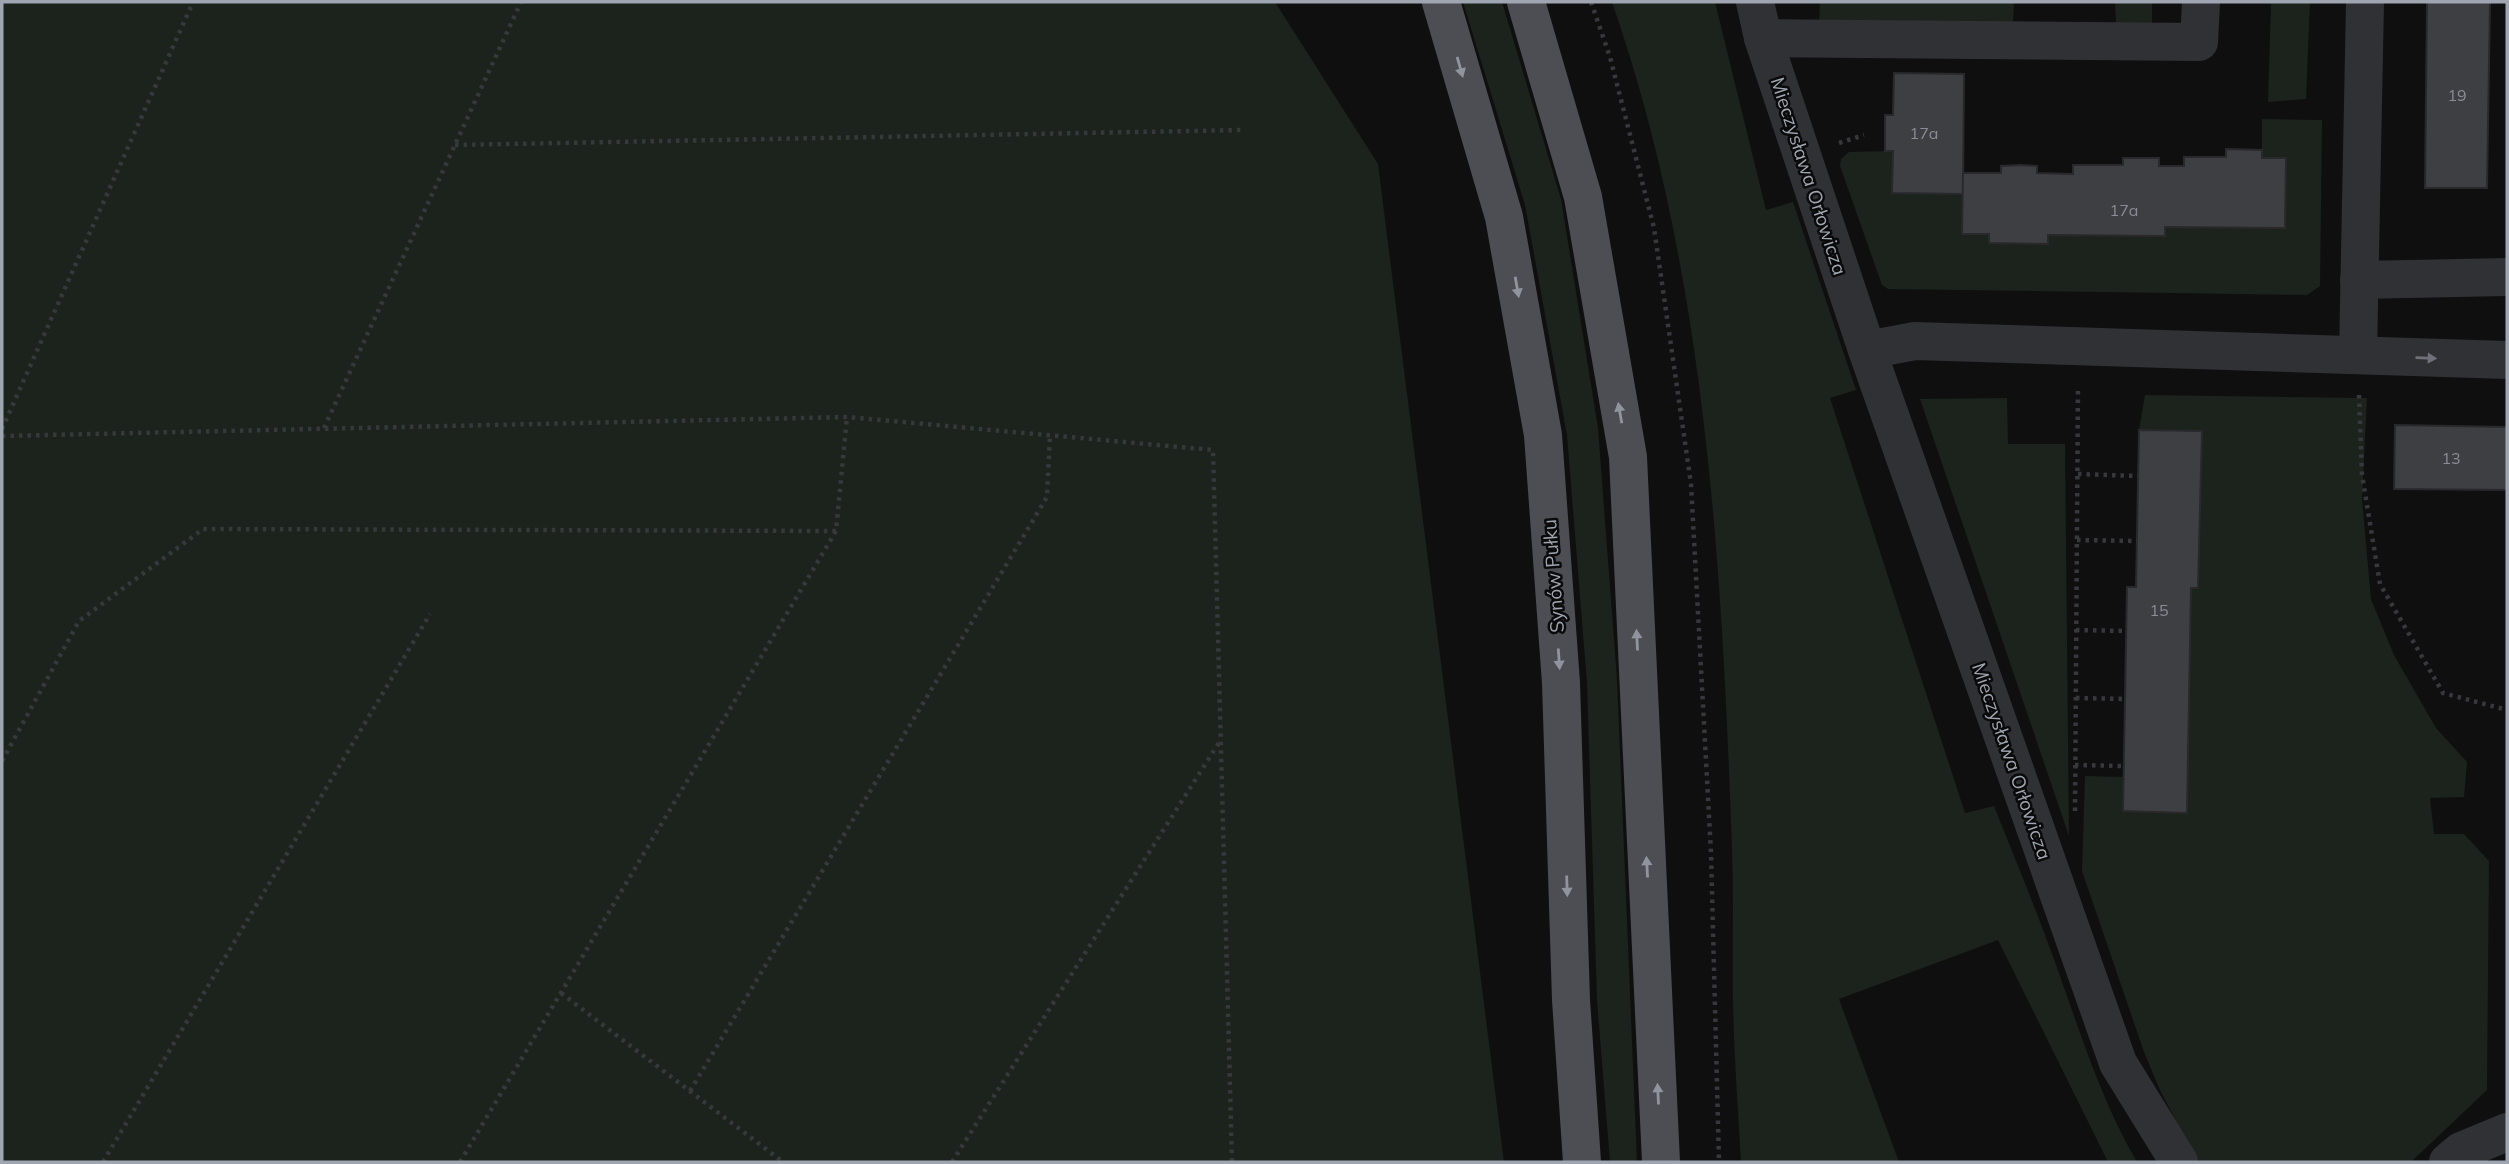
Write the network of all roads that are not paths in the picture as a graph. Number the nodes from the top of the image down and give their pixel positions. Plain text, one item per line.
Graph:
1 (1441, 2) edge
2 (1526, 2) edge
3 (2201, 2) edge
4 (2365, 2) edge
5 (1759, 20) edge
6 (2507, 277) edge
7 (2359, 280) junction
8 (1867, 350) junction
9 (2358, 355) junction
10 (2507, 360) edge
11 (2507, 1132) edge
12 (1582, 1162) edge
13 (1661, 1162) edge
14 (2179, 1162) edge
15 (2448, 1162) edge

1 -> 12 main road, Synów Pułku
13 -> 2 main road
3 - 5 lane
4 - 7 lane
5 - 8 lane, Mieczysława Orłowicza
6 - 7 lane
7 - 9 lane
8 - 9 lane
8 - 14 lane, Mieczysława Orłowicza
9 -> 10 lane
11 - 15 lane

